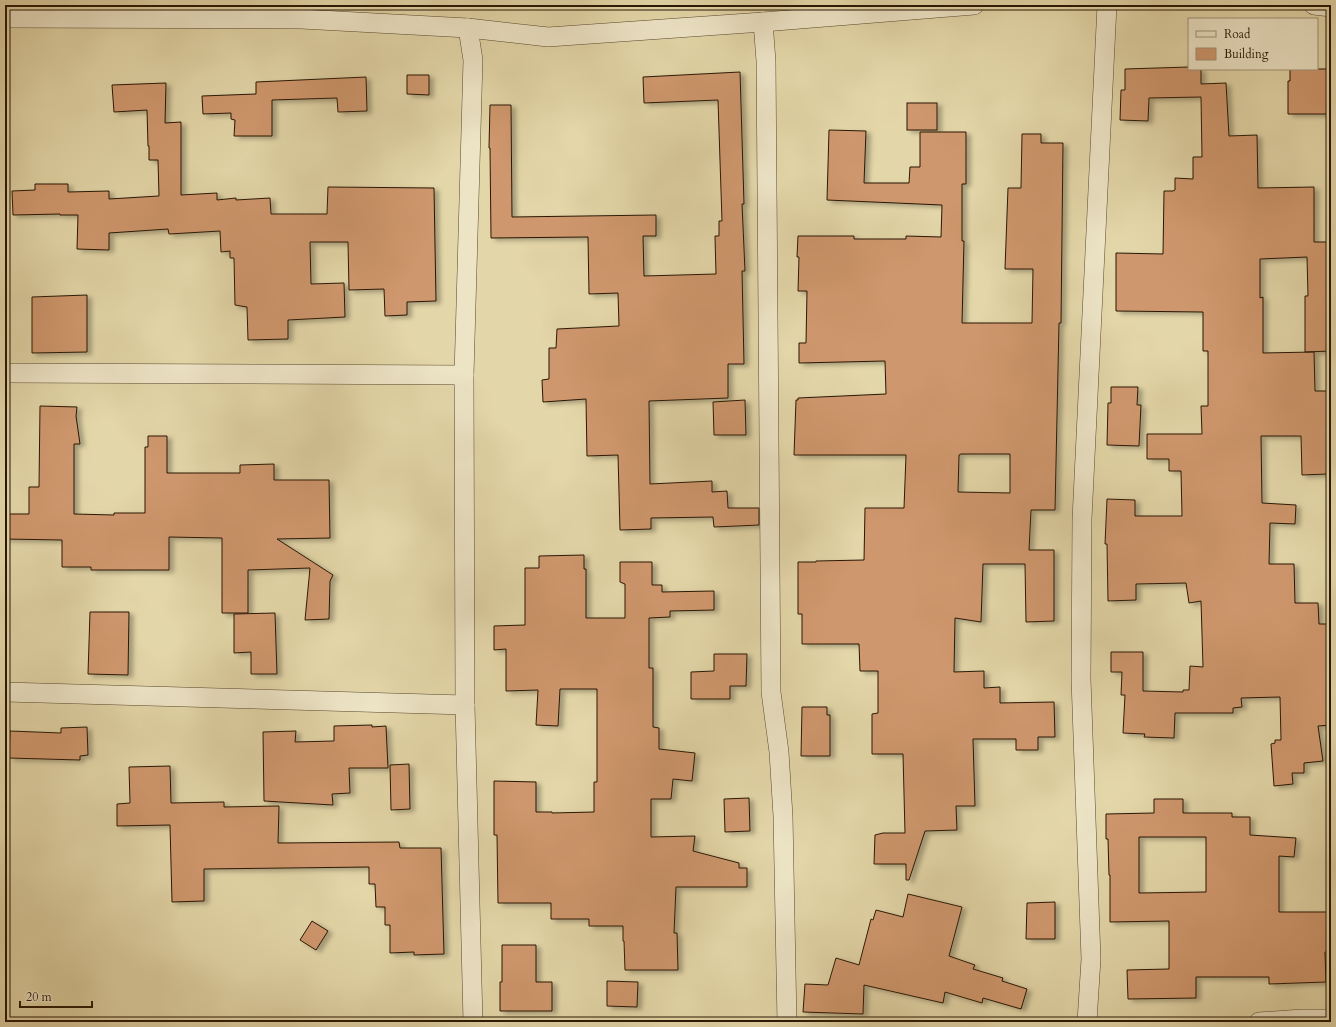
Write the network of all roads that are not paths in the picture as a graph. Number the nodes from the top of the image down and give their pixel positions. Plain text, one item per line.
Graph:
1 (974, 5) edge
2 (1107, 5) edge
3 (1314, 5) edge
4 (1331, 7) edge
5 (301, 12) edge
6 (5, 18) edge
7 (763, 22) junction
8 (468, 28) junction
9 (5, 372) edge
10 (464, 375) junction
11 (5, 692) edge
12 (465, 705) junction
13 (1331, 1019) edge
14 (473, 1022) edge
15 (787, 1022) edge
16 (1088, 1022) edge
17 (1260, 1022) edge

1 - 7 street
2 - 16 street
3 - 4 street
5 - 6 street
5 - 8 street
7 - 8 street
7 - 15 street
8 - 10 street
9 - 10 street
10 - 12 street
11 - 12 street
12 - 14 street
13 - 17 street

